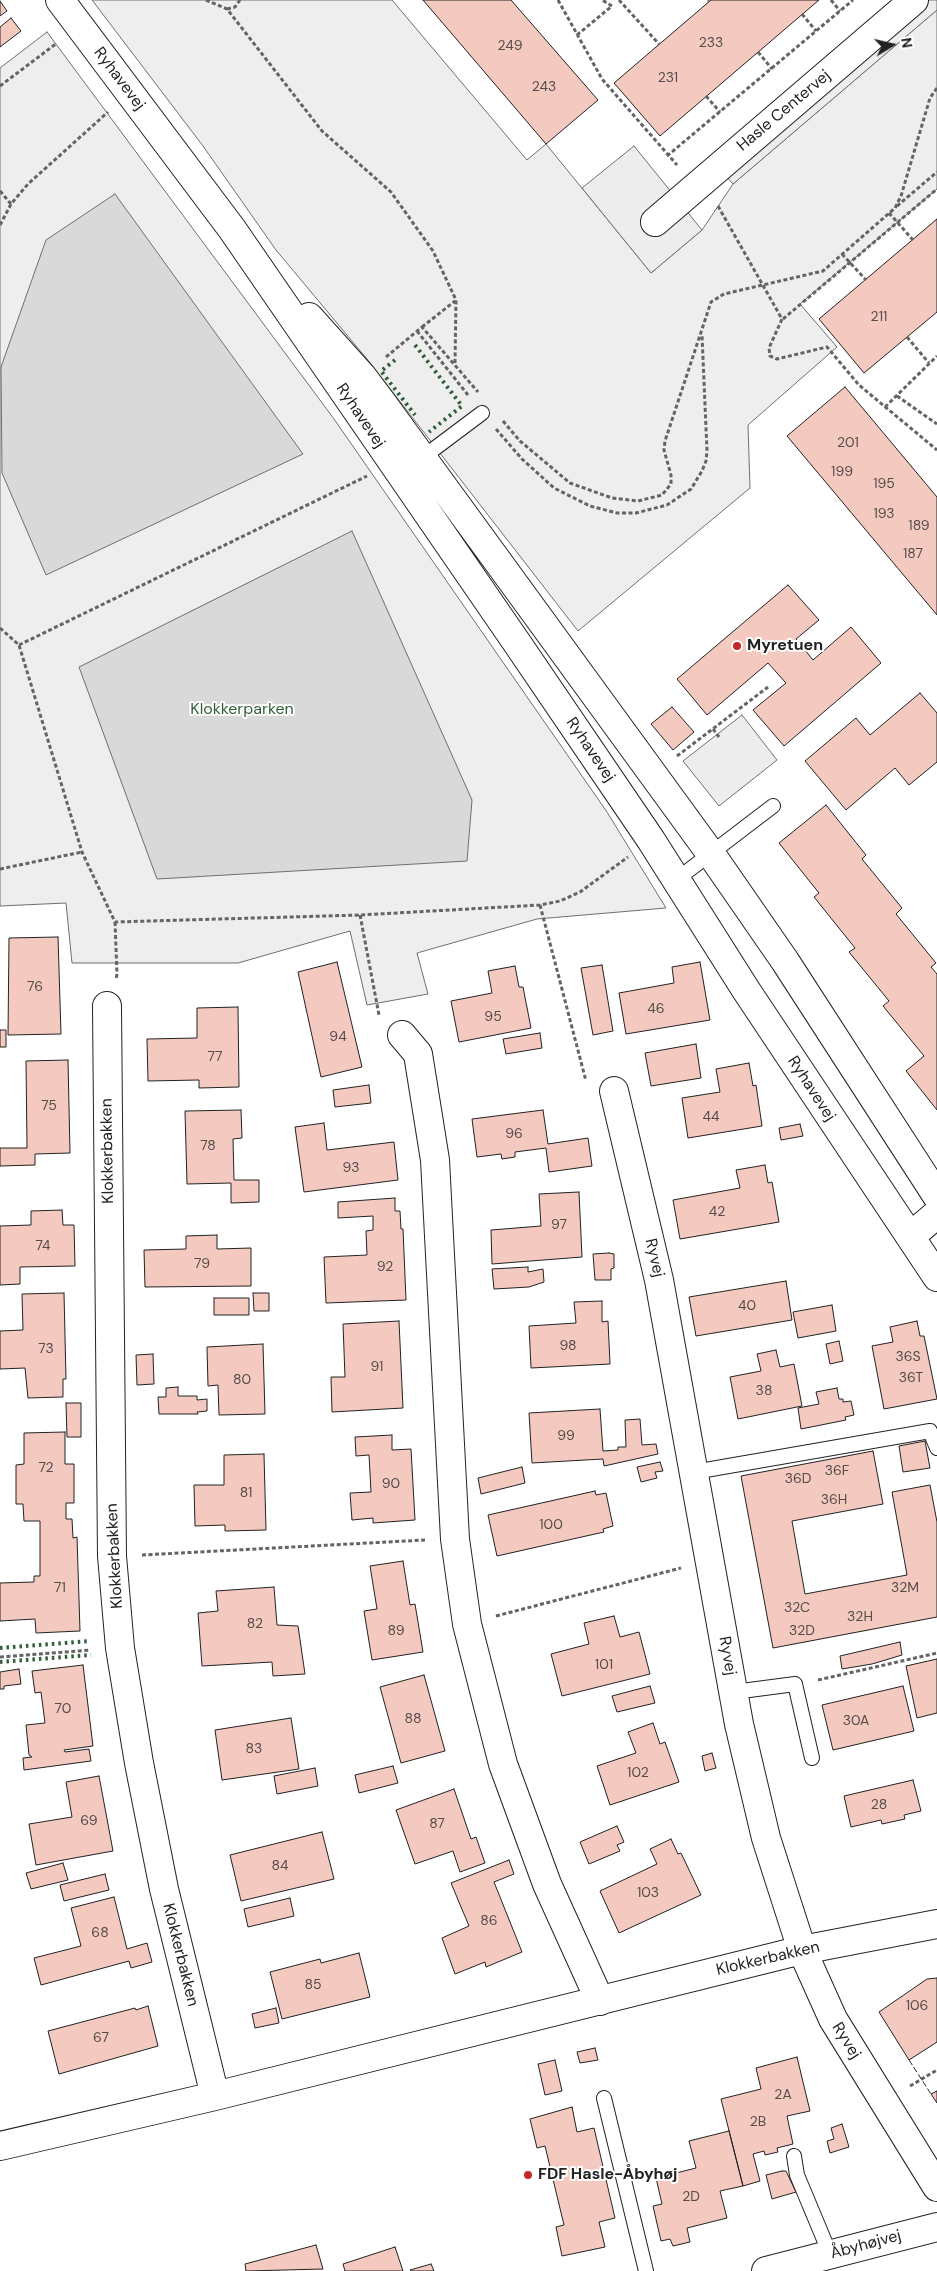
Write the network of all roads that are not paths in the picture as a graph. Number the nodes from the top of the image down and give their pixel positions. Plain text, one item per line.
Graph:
1 (60, 0) edge
2 (914, 0) edge
3 (655, 222) dead end
4 (232, 230) junction
5 (483, 406) road end
6 (422, 458) junction
7 (773, 806) dead end
8 (711, 854) junction
9 (676, 880) junction
10 (107, 1006) dead end
11 (402, 1035) road end
12 (614, 1091) road end
13 (937, 1196) edge
14 (937, 1214) edge
15 (911, 1236) junction
16 (937, 1277) edge
17 (937, 1448) edge
18 (694, 1472) junction
19 (734, 1692) junction
20 (812, 1758) dead end
21 (937, 1924) edge
22 (802, 1950) junction
23 (600, 2001) junction
24 (215, 2096) junction
25 (604, 2098) dead end
26 (0, 2146) edge
27 (794, 2156) dead end
28 (937, 2187) edge
29 (937, 2227) edge
30 (830, 2254) junction
31 (646, 2271) edge
32 (766, 2271) edge

1 - 4 street, Ryhavevej
2 - 3 street, Hasle Centervej
4 - 6 street, Ryhavevej
4 - 9 street, Ryhavevej
5 - 6 lane
6 - 8 street, Ryhavevej
7 - 8 lane
8 - 9 lane
8 - 13 street, Ryhavevej
9 - 15 street, Ryhavevej
10 - 24 street, Klokkerbakken
11 - 23 street
12 - 18 street, Ryvej
14 - 15 street
15 - 16 street, Ryhavevej
17 - 18 lane
18 - 19 street, Ryvej
19 - 20 lane
19 - 22 street, Ryvej
21 - 22 street, Klokkerbakken
22 - 23 street, Klokkerbakken
22 - 28 street, Ryvej
23 - 24 street, Klokkerbakken
24 - 26 street, Klokkerbakken
25 - 31 lane
27 - 30 lane
29 - 30 street, Åbyhøjvej
30 - 32 street, Åbyhøjvej

